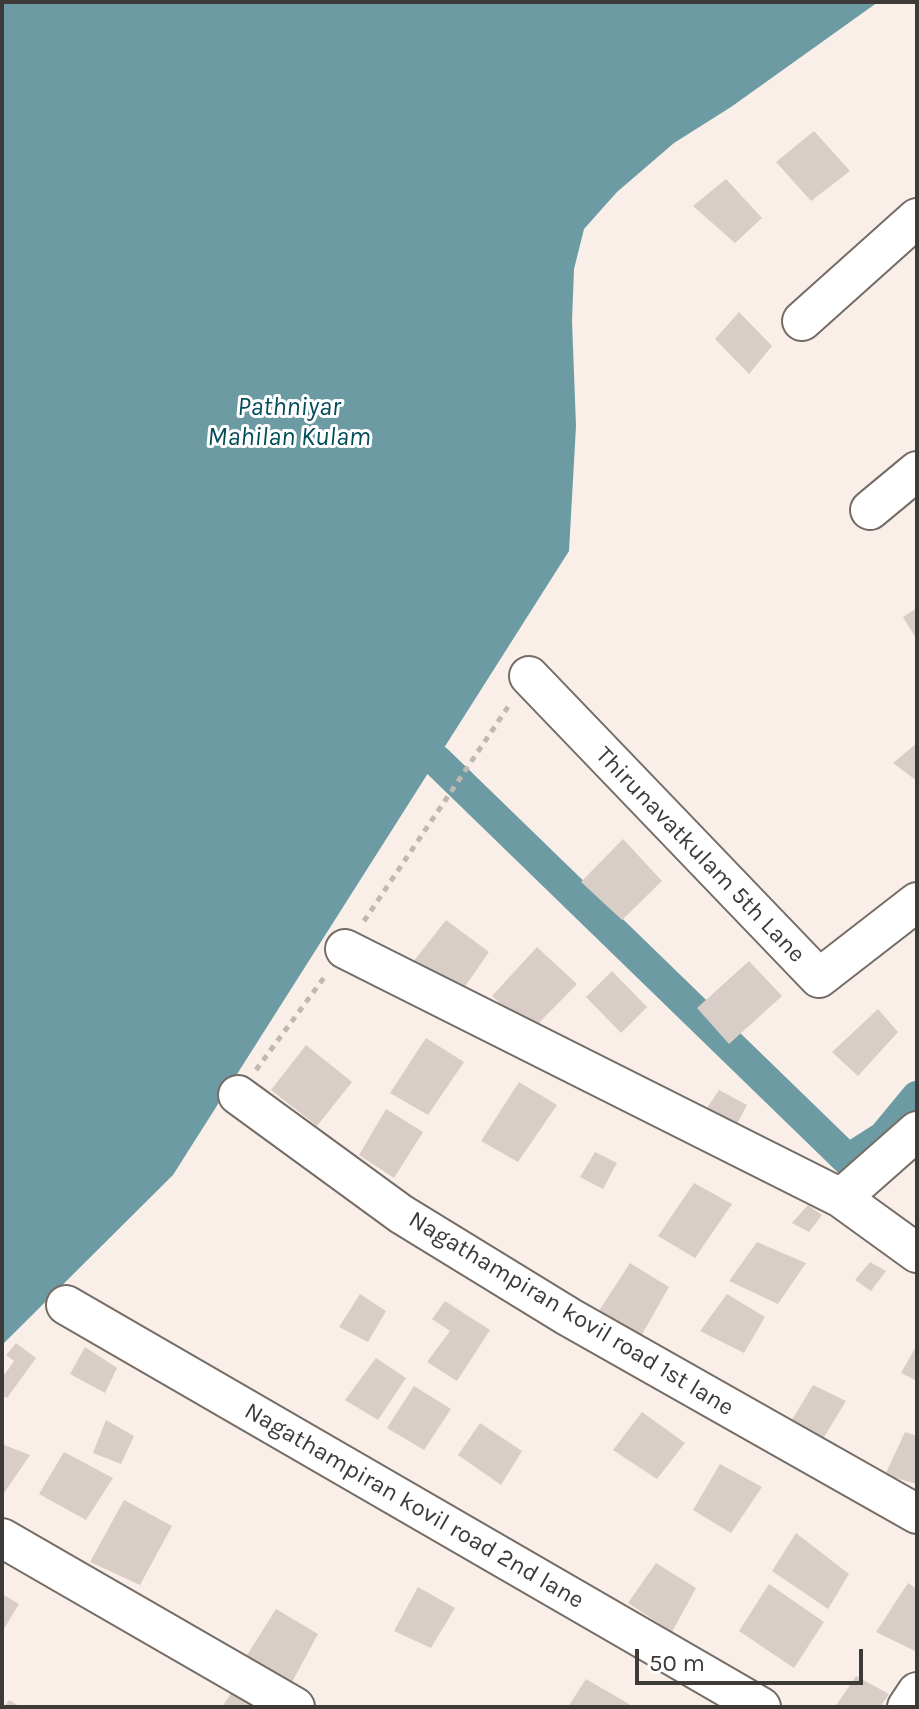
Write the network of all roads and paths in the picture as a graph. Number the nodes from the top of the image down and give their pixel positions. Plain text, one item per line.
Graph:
1 (917, 218) edge
2 (802, 321) dead end
3 (917, 471) edge
4 (870, 510) dead end
5 (529, 676) joint
6 (917, 902) edge
7 (345, 949) junction
8 (238, 1095) joint
9 (917, 1131) edge
10 (841, 1198) junction
11 (917, 1253) edge
12 (66, 1305) dead end
13 (917, 1514) edge
14 (2, 1538) edge
15 (917, 1692) edge
16 (295, 1707) edge
17 (761, 1707) edge
18 (907, 1707) edge

1 - 2 street
3 - 4 street
5 - 6 street, Thirunavatkulam 5th Lane
5 - 7 path
7 - 8 path
7 - 10 street
8 - 13 street, Nagathampiran kovil road 1st lane
9 - 10 street
10 - 11 street
12 - 17 street, Nagathampiran kovil road 2nd lane
14 - 16 street
15 - 18 street

